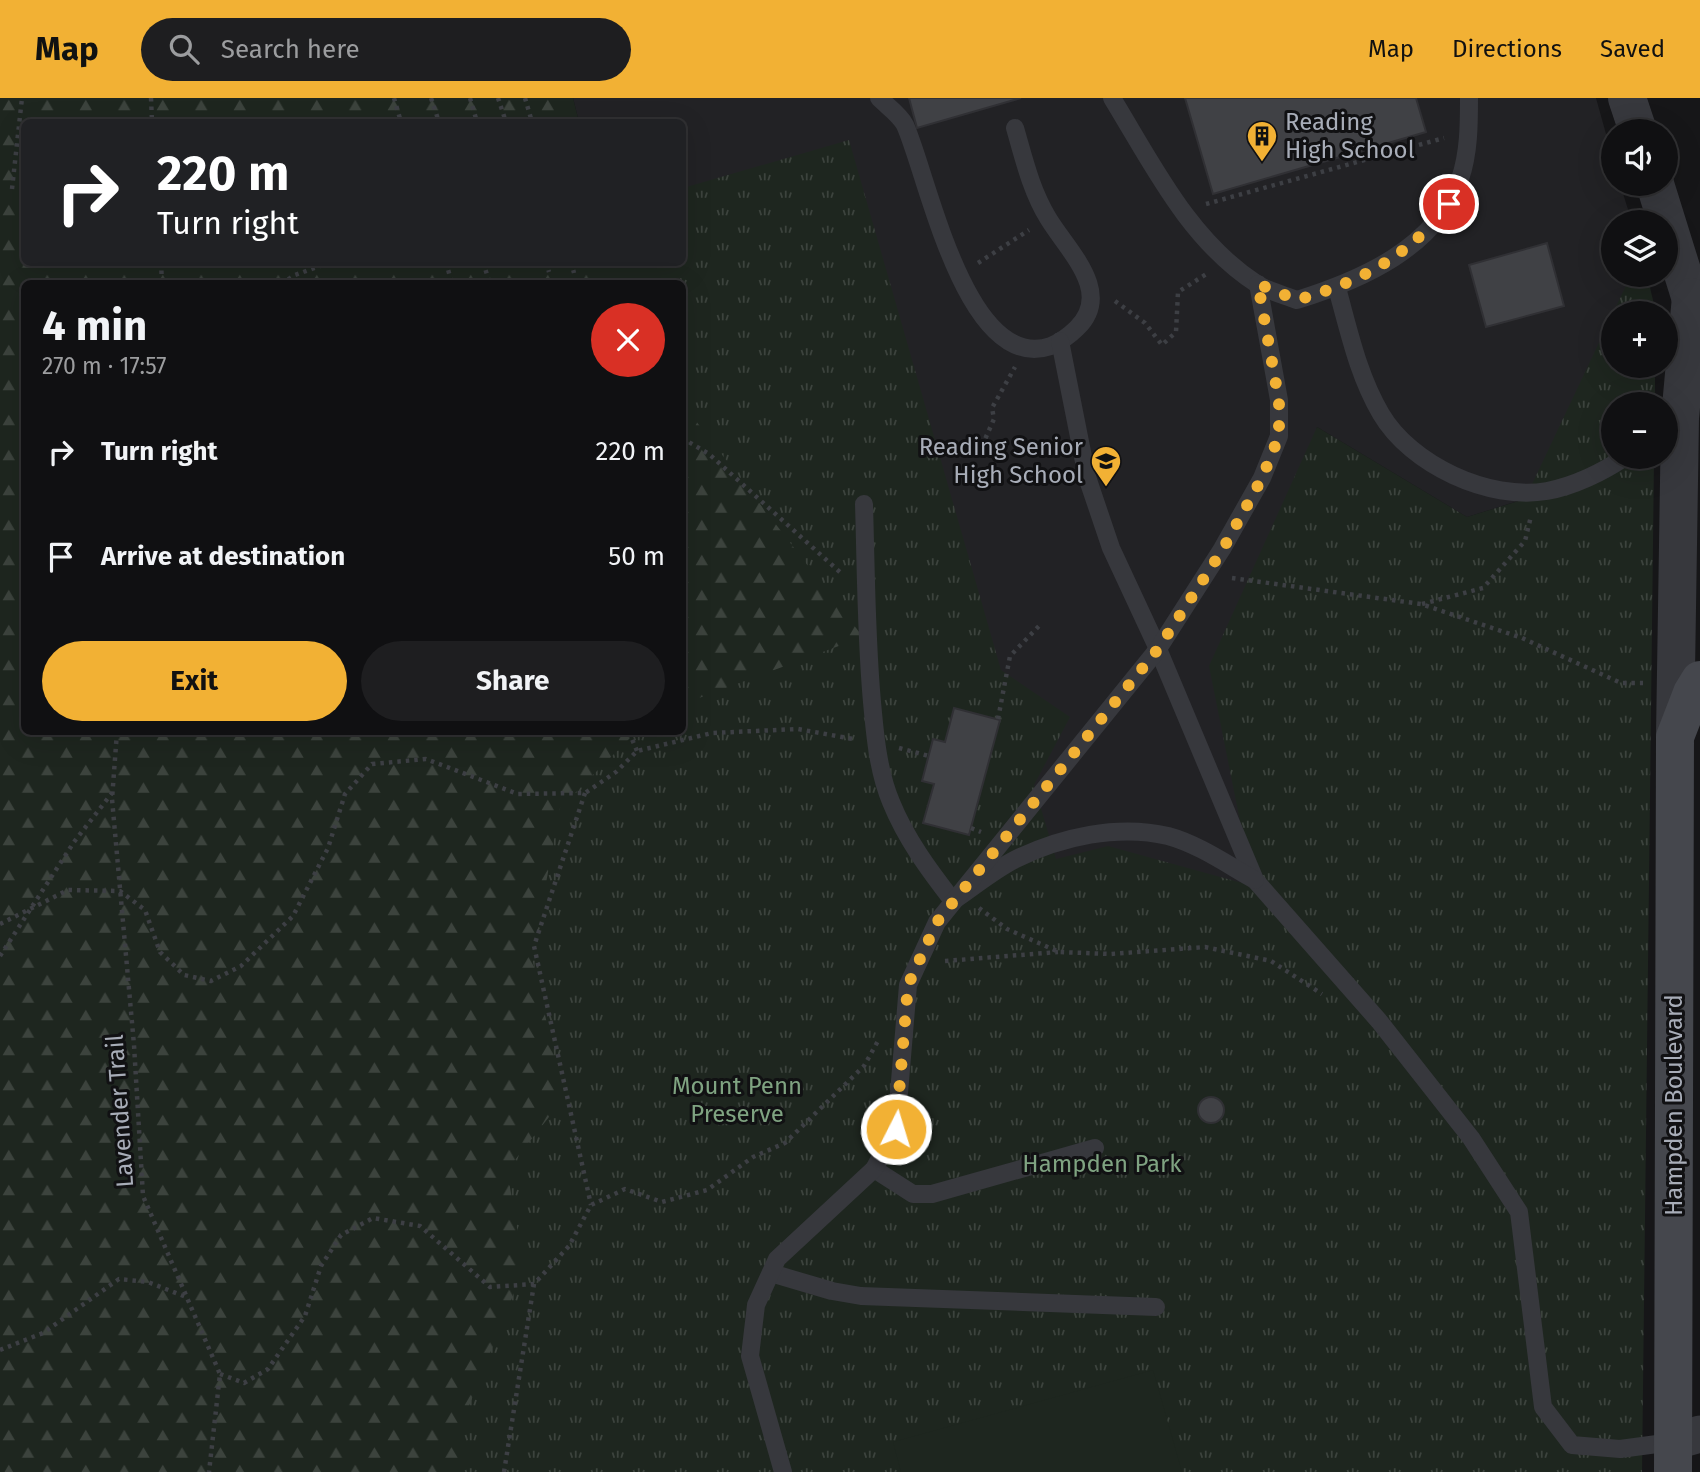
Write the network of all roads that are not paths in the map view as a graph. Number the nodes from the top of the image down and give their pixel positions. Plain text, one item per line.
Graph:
1 (879, 98) edge
2 (1112, 98) edge
3 (1469, 98) edge
4 (1627, 98) edge
5 (1634, 119) edge
6 (1015, 128) dead end
7 (1659, 196) edge
8 (1258, 284) junction
9 (1337, 288) junction
10 (1697, 301) edge
11 (1060, 341) junction
12 (1678, 398) edge
13 (1603, 469) edge
14 (1676, 469) edge
15 (864, 504) dead end
16 (1158, 649) junction
17 (1688, 681) edge
18 (1255, 880) junction
19 (958, 898) junction
20 (1095, 1148) dead end
21 (874, 1168) junction
22 (771, 1273) junction
23 (1156, 1307) dead end
24 (1682, 1449) edge
25 (783, 1472) edge

1 - 11 lane
2 - 8 lane
3 - 9 lane
4 - 5 street
6 - 11 lane
7 - 10 street
8 - 9 lane
8 - 16 lane
9 - 13 lane
10 - 12 street, Hampden Boulevard
11 - 16 lane
14 - 17 street, Hampden Boulevard
15 - 19 lane
16 - 18 lane
16 - 19 lane
17 - 24 main road, Hampden Boulevard
18 - 19 lane
18 - 24 lane
19 - 21 lane
20 - 21 lane
21 - 22 lane
22 - 23 lane
22 - 25 lane

